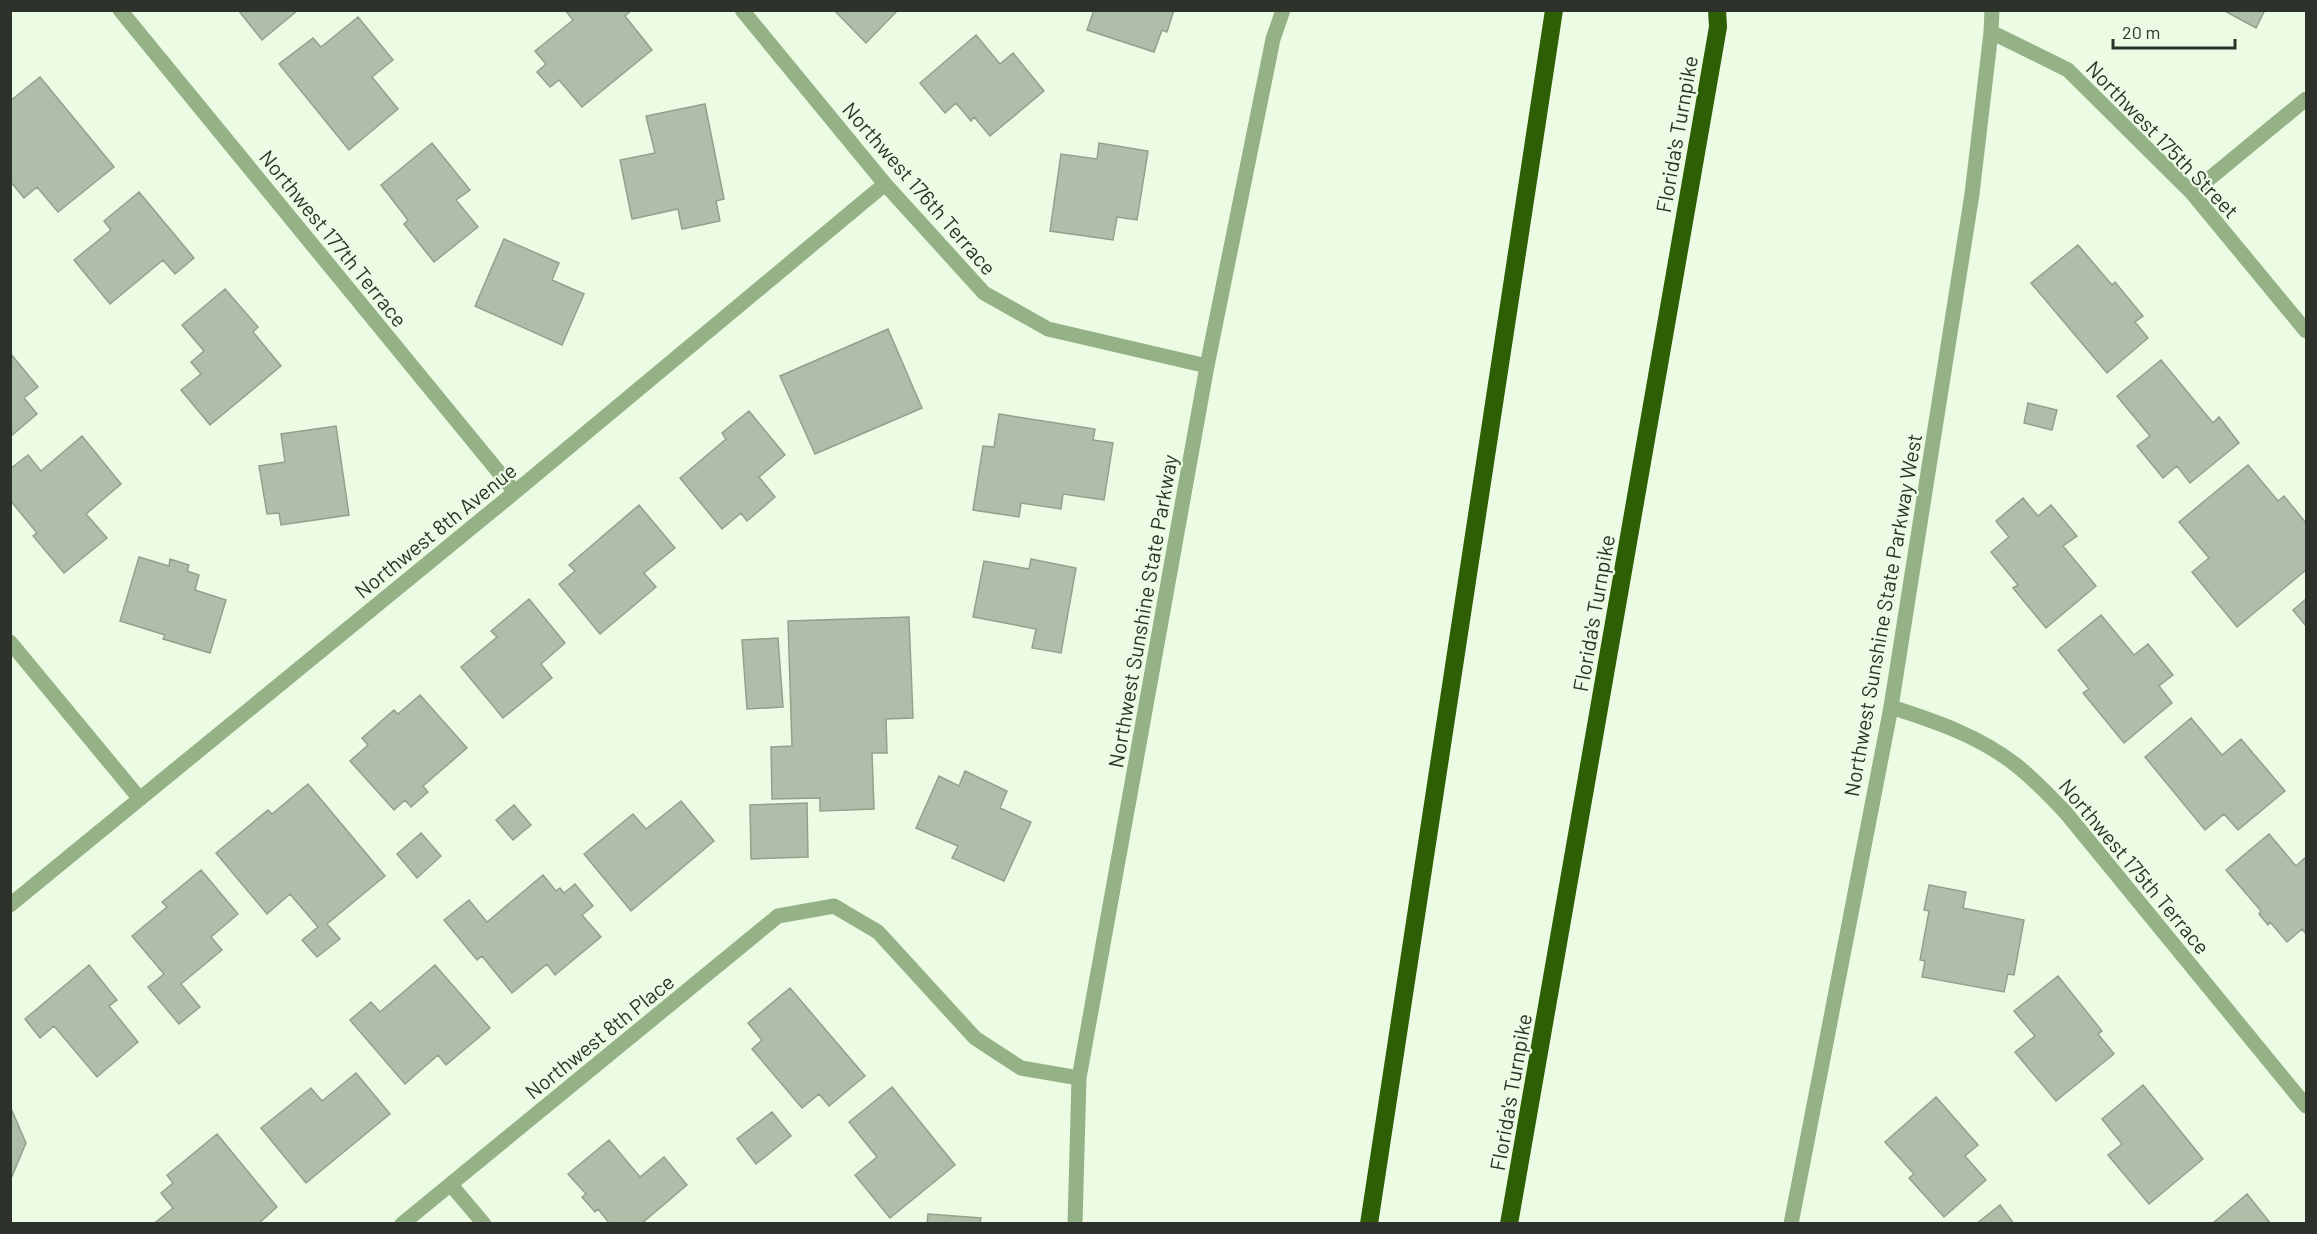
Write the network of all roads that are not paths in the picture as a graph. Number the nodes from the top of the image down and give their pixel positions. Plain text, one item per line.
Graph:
1 (120, 10) edge
2 (742, 10) edge
3 (1283, 10) edge
4 (1554, 10) edge
5 (1992, 10) edge
6 (1719, 16) edge
7 (1991, 32) junction
8 (2307, 99) edge
9 (885, 184) junction
10 (2192, 193) junction
11 (2307, 331) edge
12 (1207, 366) junction
13 (515, 492) junction
14 (10, 642) edge
15 (1891, 707) junction
16 (140, 799) junction
17 (10, 905) edge
18 (1079, 1078) junction
19 (2307, 1106) edge
20 (451, 1185) junction
21 (402, 1224) edge
22 (484, 1224) edge
23 (1075, 1224) edge
24 (1369, 1224) edge
25 (1509, 1224) edge
26 (1791, 1224) edge

1 - 13 street, Northwest 177th Terrace
2 - 9 street, Northwest 176th Terrace
3 - 12 street, Northwest Sunshine State Parkway
4 - 24 highway
5 - 7 street, Northwest Sunshine State Parkway West
6 - 25 highway, Florida's Turnpike
7 - 10 street, Northwest 175th Street
7 - 15 street, Northwest Sunshine State Parkway West
8 - 10 street
9 - 12 street, Northwest 176th Terrace
9 - 13 street, Northwest 8th Avenue
10 - 11 street, Northwest 175th Street
12 - 18 street, Northwest Sunshine State Parkway
13 - 16 street, Northwest 8th Avenue
14 - 16 street
15 - 19 street, Northwest 175th Terrace
15 - 26 street, Northwest Sunshine State Parkway West
16 - 17 street, Northwest 8th Avenue
18 - 20 street, Northwest 8th Place
18 - 23 street, Northwest Sunshine State Parkway
20 - 21 street, Northwest 8th Place
20 - 22 street

